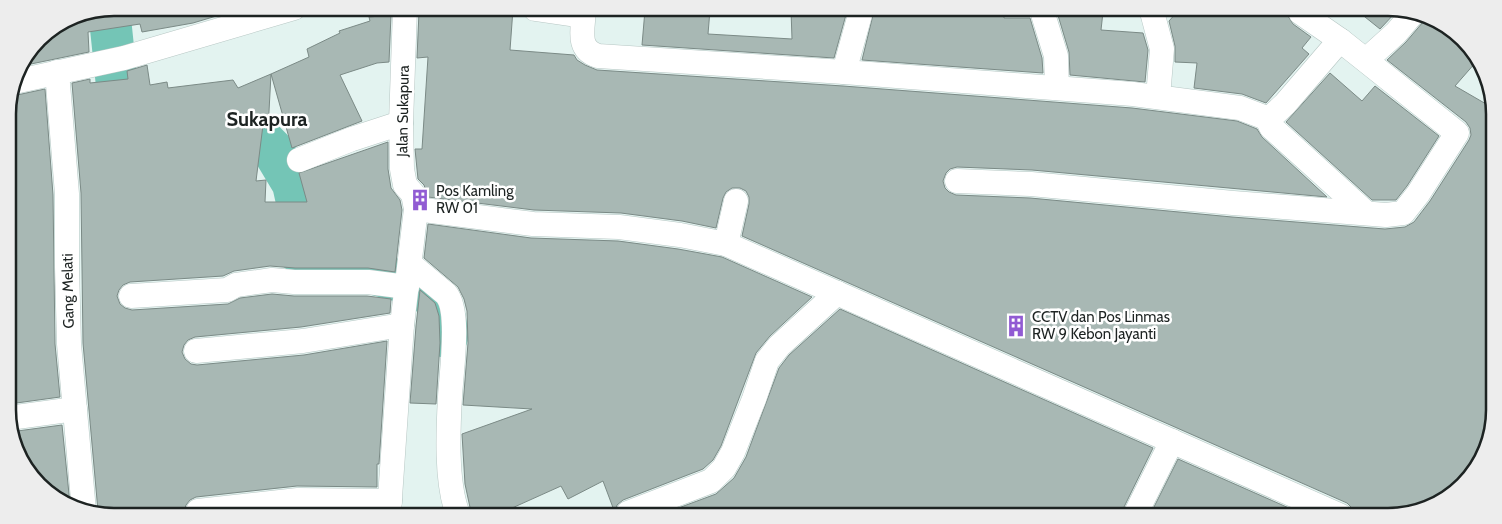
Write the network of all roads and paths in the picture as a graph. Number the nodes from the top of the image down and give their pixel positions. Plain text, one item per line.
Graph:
1 (266, 16) edge
2 (405, 16) edge
3 (583, 16) edge
4 (860, 16) edge
5 (1043, 16) edge
6 (1153, 16) edge
7 (1315, 17) edge
8 (1408, 19) edge
9 (1340, 40) junction
10 (1366, 60) junction
11 (57, 72) junction
12 (844, 72) junction
13 (23, 80) edge
14 (1056, 88) junction
15 (1158, 97) junction
16 (1269, 119) junction
17 (400, 123) junction
18 (299, 160) dead end
19 (957, 181) dead end
20 (736, 201) dead end
21 (416, 209) junction
22 (1366, 213) junction
23 (726, 244) junction
24 (408, 277) junction
25 (837, 293) junction
26 (131, 296) dead end
27 (402, 326) junction
28 (196, 351) dead end
29 (75, 409) junction
30 (16, 417) edge
31 (1172, 441) junction
32 (83, 503) edge
33 (389, 506) edge
34 (225, 508) edge
35 (456, 508) edge
36 (641, 508) edge
37 (1138, 508) edge
38 (1323, 508) edge

1 - 11 street
2 - 17 street, Jalan Sukapura
3 - 12 street
4 - 12 street
5 - 14 street
6 - 15 street
7 - 9 street
8 - 10 street
9 - 10 street
9 - 16 street
10 - 22 street
11 - 13 street
11 - 29 street, Gang Melati
12 - 14 street
14 - 15 street
15 - 16 street
16 - 22 street
17 - 18 street
17 - 21 street, Jalan Sukapura
19 - 22 street
20 - 23 street
21 - 23 street
21 - 24 street
23 - 25 street
24 - 26 street
24 - 27 street
24 - 35 street
25 - 31 street
25 - 36 street
27 - 28 street
27 - 33 street
29 - 30 street
29 - 32 street, Gang Melati
31 - 37 street
31 - 38 street
33 - 34 street

